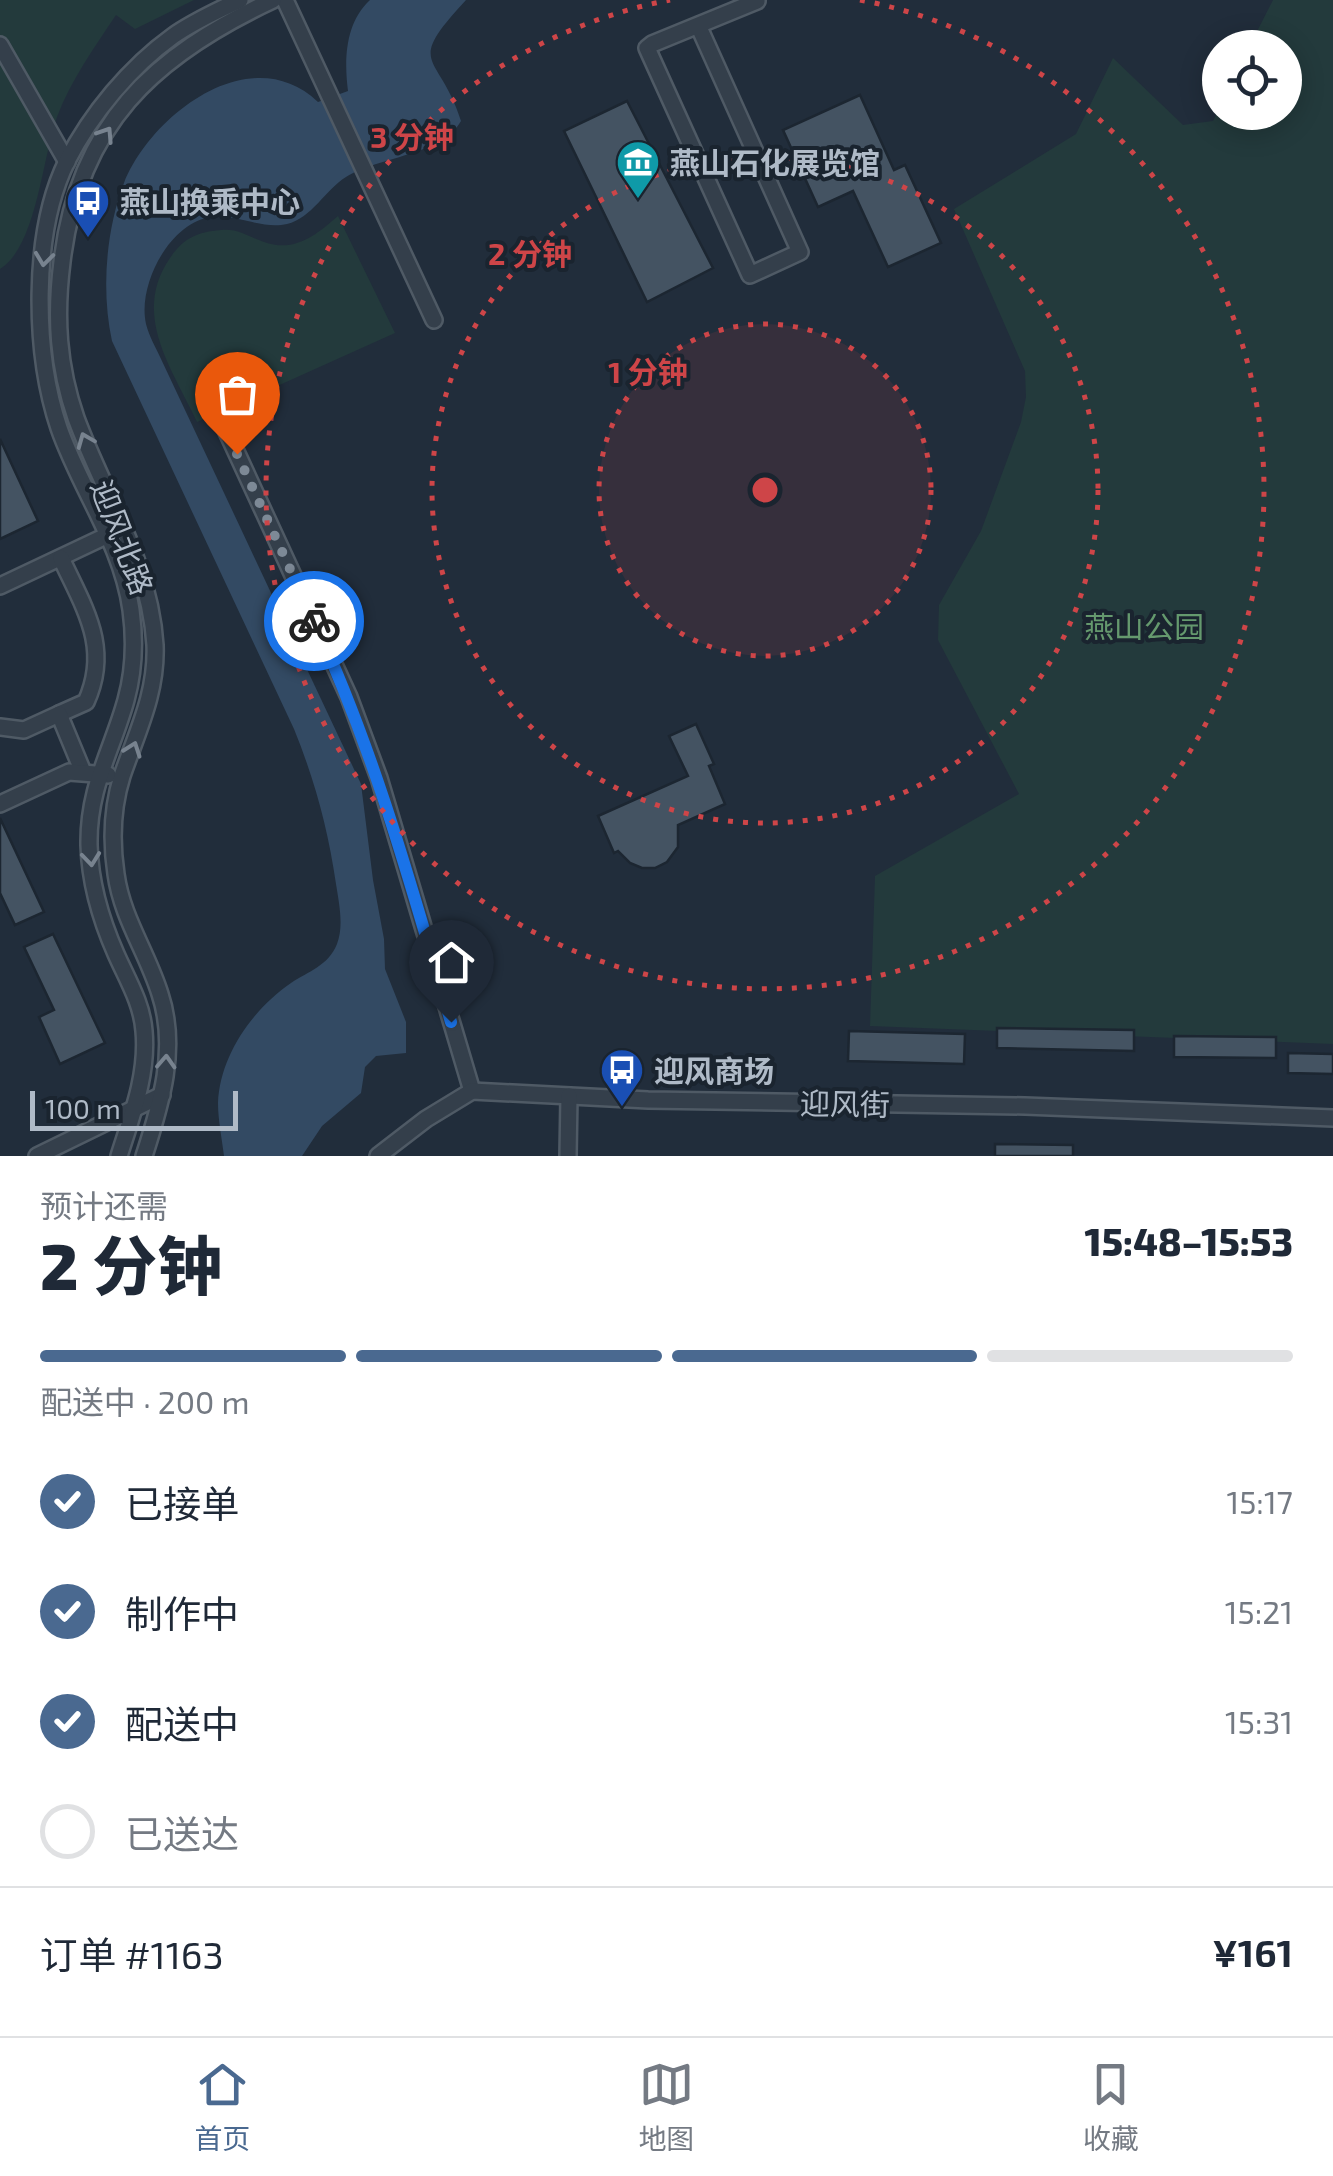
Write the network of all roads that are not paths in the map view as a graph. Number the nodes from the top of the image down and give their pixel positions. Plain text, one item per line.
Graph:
1 (240, 0) edge
2 (273, 0) edge
3 (285, 0) edge
4 (757, 0) edge
5 (698, 25) junction
6 (0, 45) edge
7 (66, 162) junction
8 (434, 320) dead end
9 (221, 419) dead end
10 (108, 535) junction
11 (61, 558) junction
12 (0, 586) edge
13 (59, 714) junction
14 (0, 728) edge
15 (91, 772) junction
16 (121, 780) junction
17 (0, 804) edge
18 (472, 1092) junction
19 (162, 1095) junction
20 (568, 1096) junction
21 (134, 1109) junction
22 (1333, 1118) edge
23 (36, 1156) edge
24 (119, 1156) edge
25 (144, 1156) edge
26 (378, 1156) edge
27 (568, 1156) edge

1 - 7 street, 迎风北路
16 -> 2 street, 迎风北路
3 - 8 street
4 - 5 street
5 - 5 street
6 - 7 street
7 -> 10 street, 迎风北路
9 - 18 street
10 - 11 street
10 - 15 street, 迎风北路
11 - 12 street
11 - 13 street
13 - 14 street
13 - 15 street
15 - 16 street
15 - 17 street
15 -> 21 street, 迎风北路
19 -> 16 street, 迎风北路
18 - 20 street, 迎风街
18 - 26 street
19 - 21 street
19 - 25 street, 迎风北路
20 - 22 street, 迎风街
20 - 27 street
21 - 23 street
21 - 24 street, 迎风北路

